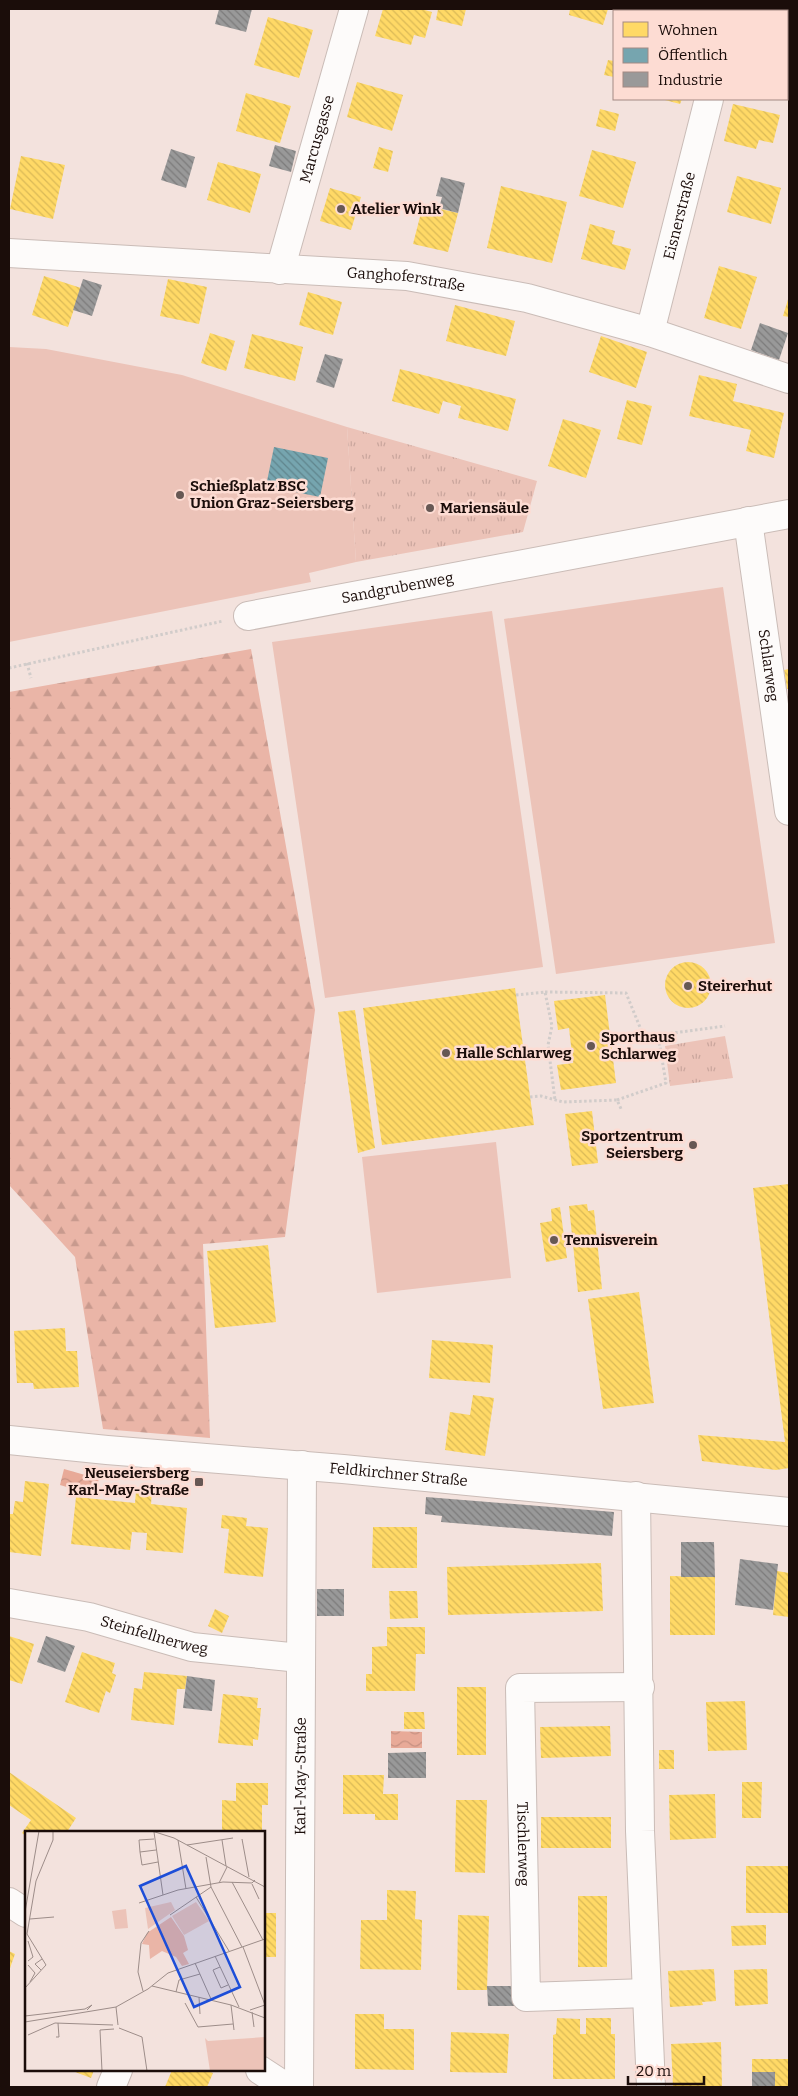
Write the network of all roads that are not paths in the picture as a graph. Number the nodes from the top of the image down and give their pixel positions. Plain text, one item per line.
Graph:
1 (354, 9) edge
2 (709, 100) edge
3 (9, 253) edge
4 (280, 270) junction
5 (650, 332) junction
6 (789, 380) edge
7 (789, 514) edge
8 (748, 521) junction
9 (248, 616) road end
10 (789, 811) edge
11 (9, 1440) edge
12 (302, 1465) junction
13 (636, 1496) junction
14 (789, 1512) edge
15 (9, 1603) edge
16 (300, 1658) junction
17 (640, 1687) junction
18 (9, 1902) edge
19 (25, 1912) edge
20 (647, 1994) junction
21 (118, 2071) edge
22 (262, 2071) edge
23 (111, 2087) edge
24 (286, 2087) edge
25 (299, 2087) edge
26 (651, 2087) edge

1 - 4 street, Marcusgasse
2 - 5 street, Eisnerstraße
3 - 4 street, Ganghoferstraße
4 - 5 street, Ganghoferstraße
5 - 6 street, Ganghoferstraße
7 - 8 street, Sandgrubenweg
8 - 9 street, Sandgrubenweg
8 - 10 street, Schlarweg
11 - 12 street, Feldkirchner Straße
12 - 13 street, Feldkirchner Straße
12 - 16 street, Karl-May-Straße
13 - 14 street, Feldkirchner Straße
13 - 17 street
15 - 16 street, Steinfellnerweg
16 - 25 street, Karl-May-Straße
17 - 20 street
17 - 20 street, Tischlerweg
18 - 19 street
20 - 26 street
21 - 23 street
22 - 24 street

